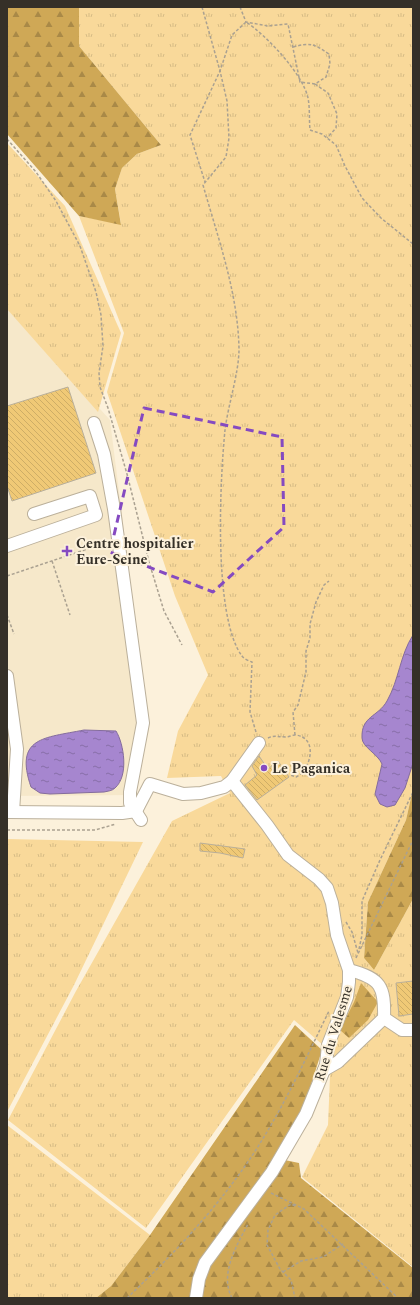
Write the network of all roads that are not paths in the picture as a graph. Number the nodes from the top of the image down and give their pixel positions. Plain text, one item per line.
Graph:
1 (94, 423) dead end
2 (34, 514) dead end
3 (9, 544) edge
4 (7, 676) edge
5 (259, 743) road end
6 (232, 781) junction
7 (10, 812) edge
8 (139, 815) junction
9 (349, 970) junction
10 (384, 1018) junction
11 (413, 1030) edge
12 (324, 1070) junction
13 (196, 1298) edge

1 - 8 street
2 - 3 street
4 - 7 street
5 - 6 street
6 - 8 street
6 - 9 street, Rue du Valesme
7 - 8 street
9 - 10 street
9 - 12 street, Rue du Valesme
10 - 11 street
10 - 12 street
12 - 13 street, Rue du Valesme

